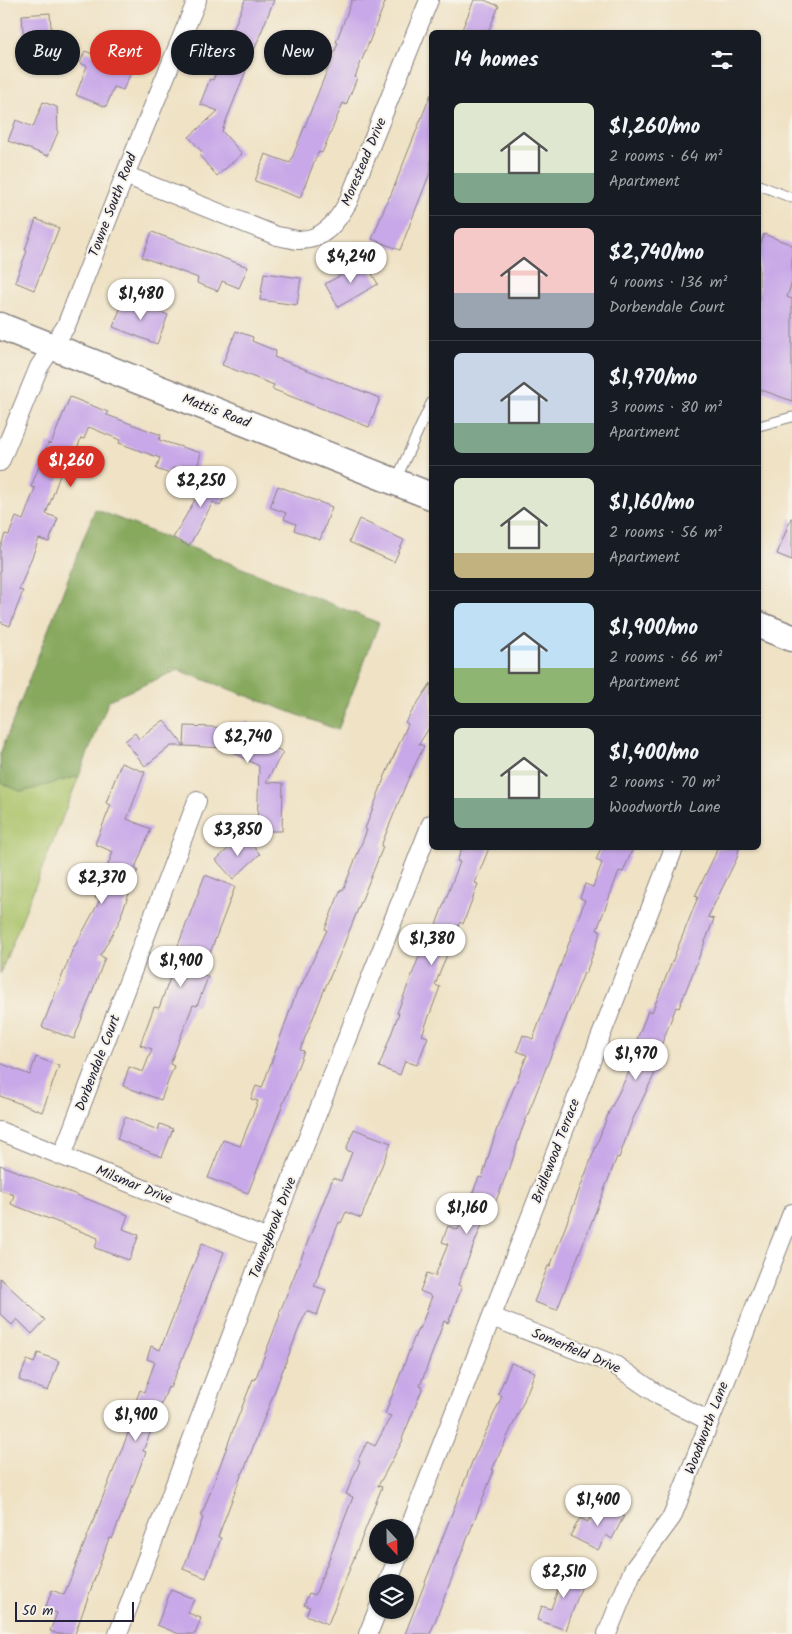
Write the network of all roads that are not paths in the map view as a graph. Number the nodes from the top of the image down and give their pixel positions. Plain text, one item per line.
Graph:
1 (197, 0) edge
2 (429, 0) edge
3 (125, 175) junction
4 (761, 186) edge
5 (792, 198) edge
6 (0, 326) edge
7 (53, 347) junction
8 (429, 408) edge
9 (792, 417) edge
10 (761, 425) edge
11 (0, 462) edge
12 (395, 482) junction
13 (429, 495) edge
14 (761, 626) edge
15 (792, 638) edge
16 (197, 801) dead end
17 (429, 829) edge
18 (673, 850) edge
19 (0, 1131) edge
20 (62, 1156) junction
21 (792, 1213) edge
22 (268, 1239) junction
23 (492, 1317) junction
24 (709, 1421) junction
25 (413, 1519) edge
26 (374, 1619) edge
27 (118, 1634) edge
28 (368, 1634) edge
29 (607, 1634) edge

1 - 3 street, Towne South Road
2 - 3 street, Morestead Drive
3 - 7 street, Towne South Road
4 - 5 lane
6 - 7 main road, Mattis Road
7 - 11 street, Towne South Road
7 - 12 main road, Mattis Road
8 - 12 lane
9 - 10 lane
12 - 13 main road, Mattis Road
14 - 15 main road
16 - 20 street, Dorbendale Court
17 - 22 street, Tauneybrook Drive
18 - 23 street, Bridlewood Terrace
19 - 20 street, Milsmar Drive
20 - 22 street, Milsmar Drive
21 - 24 street, Woodworth Lane
22 - 27 street, Tauneybrook Drive
23 - 24 street, Somerfield Drive
23 - 25 street, Bridlewood Terrace
24 - 29 street, Woodworth Lane
26 - 28 street

